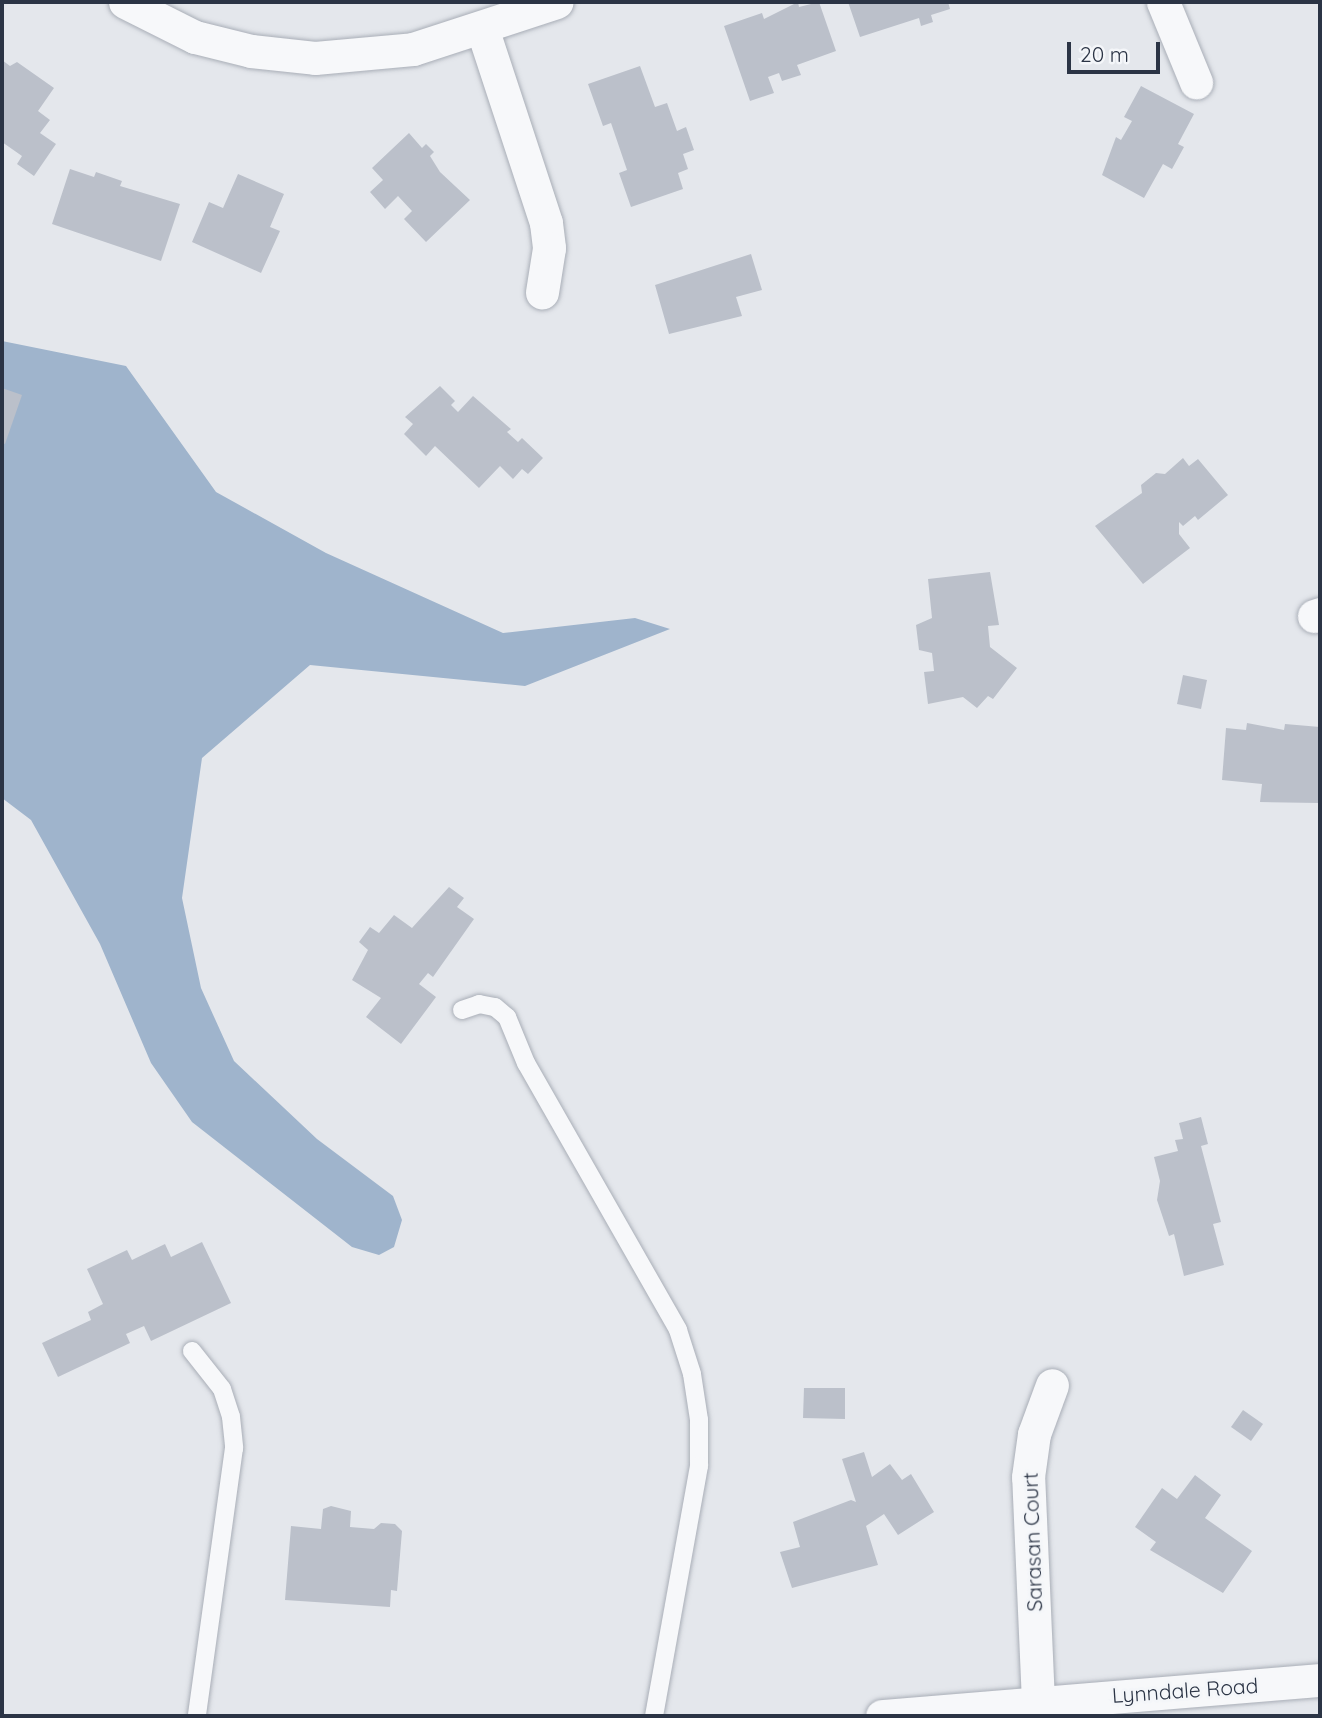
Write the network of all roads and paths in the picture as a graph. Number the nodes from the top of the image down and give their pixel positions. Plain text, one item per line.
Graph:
1 (125, 2) edge
2 (557, 2) edge
3 (1163, 2) edge
4 (482, 28) junction
5 (1196, 82) dead end
6 (542, 292) dead end
7 (462, 1010) dead end
8 (192, 1350) dead end
9 (1052, 1385) dead end
10 (1320, 1680) edge
11 (1038, 1702) junction
12 (197, 1716) edge
13 (654, 1716) edge
14 (882, 1716) edge

1 - 4 street
2 - 4 street
3 - 5 street
4 - 6 street
7 - 13 lane
8 - 12 lane
9 - 11 street, Sarasan Court
10 - 11 street, Lynndale Road
11 - 14 street, Lynndale Road

